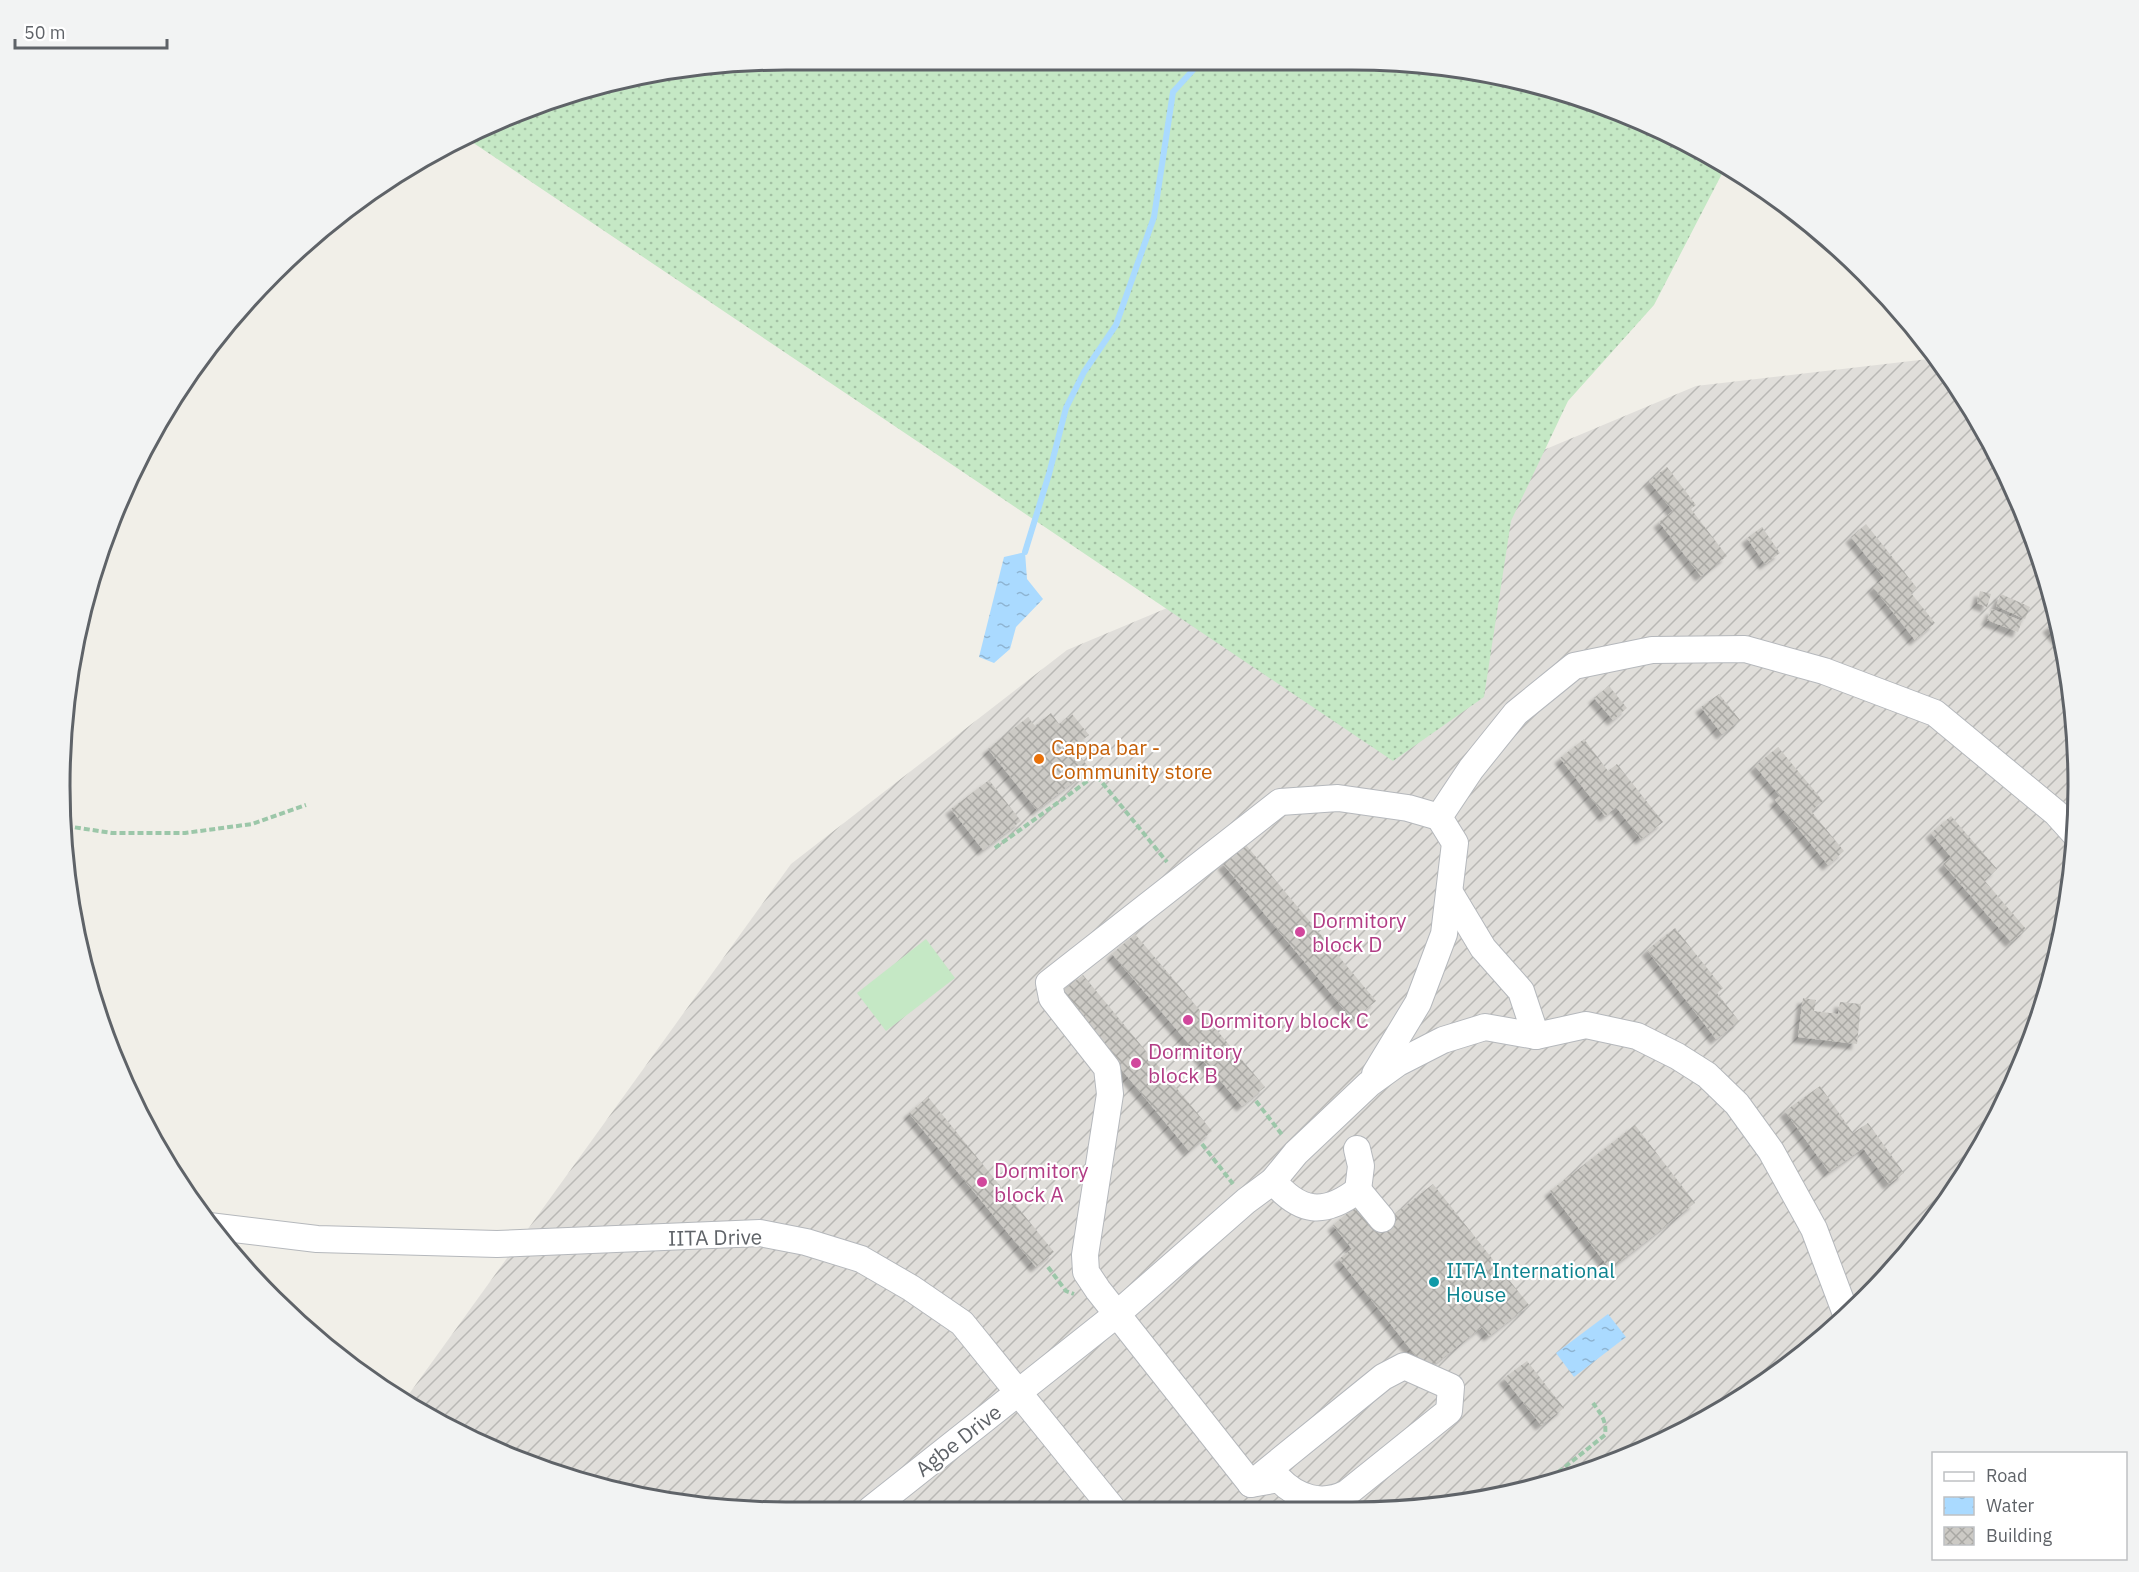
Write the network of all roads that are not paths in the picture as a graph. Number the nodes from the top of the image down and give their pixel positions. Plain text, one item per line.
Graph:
1 (1439, 817) junction
2 (2067, 826) edge
3 (1450, 893) junction
4 (1536, 1036) junction
5 (1369, 1084) junction
6 (1357, 1149) dead end
7 (1273, 1181) junction
8 (1358, 1190) junction
9 (1382, 1219) dead end
10 (223, 1228) edge
11 (1843, 1307) edge
12 (1117, 1314) junction
13 (1018, 1393) junction
14 (1251, 1484) junction
15 (880, 1502) edge
16 (1108, 1502) edge

1 - 2 street
1 - 3 street
1 - 12 street
3 - 4 street
3 - 5 street
4 - 5 street
4 - 11 street
5 - 7 street, Agbe Drive
6 - 8 street
7 - 8 street
7 - 12 street, Agbe Drive
8 - 9 street
10 - 13 street, IITA Drive
12 - 13 street, Agbe Drive
12 - 14 street
13 - 15 street, Agbe Drive
13 - 16 street, IITA Drive
14 - 14 street

